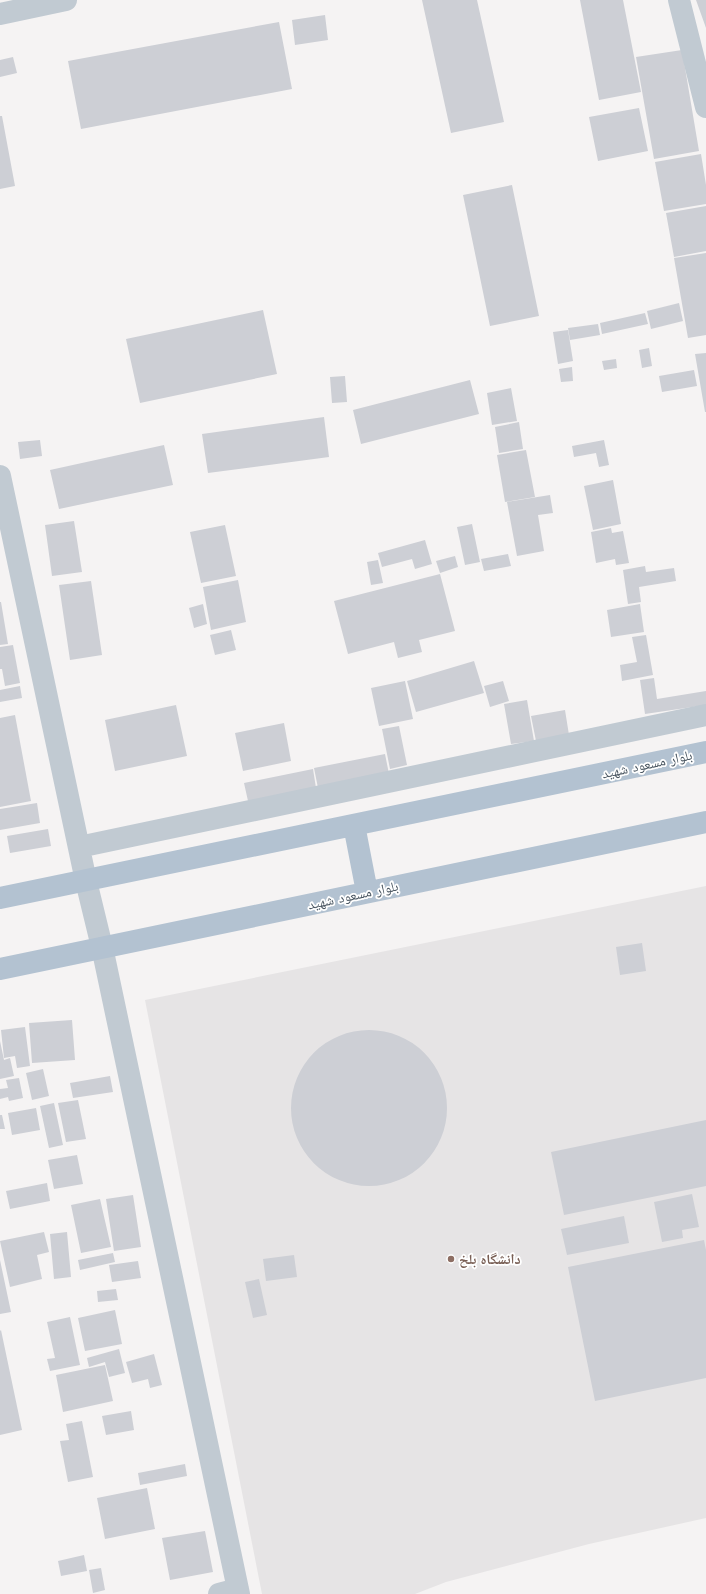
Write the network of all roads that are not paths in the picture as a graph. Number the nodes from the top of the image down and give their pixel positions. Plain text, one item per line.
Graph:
1 (66, 0) edge
2 (679, 0) edge
3 (0, 14) edge
4 (706, 107) edge
5 (0, 476) edge
6 (706, 715) edge
7 (706, 752) edge
8 (706, 822) edge
9 (354, 825) junction
10 (79, 847) junction
11 (86, 881) junction
12 (366, 892) junction
13 (0, 898) edge
14 (102, 947) junction
15 (0, 969) edge
16 (232, 1592) edge

1 - 3 street
2 - 4 street
5 - 10 street
6 - 10 street
7 - 9 main road, بلوار مسعود شهید
8 - 12 main road, بلوار مسعود شهید
9 - 11 main road, بلوار مسعود شهید
9 - 12 main road
10 - 11 street
11 - 13 main road, بلوار مسعود شهید
11 - 14 street
12 - 14 main road, بلوار مسعود شهید
14 - 15 main road, بلوار مسعود شهید
14 - 16 street

